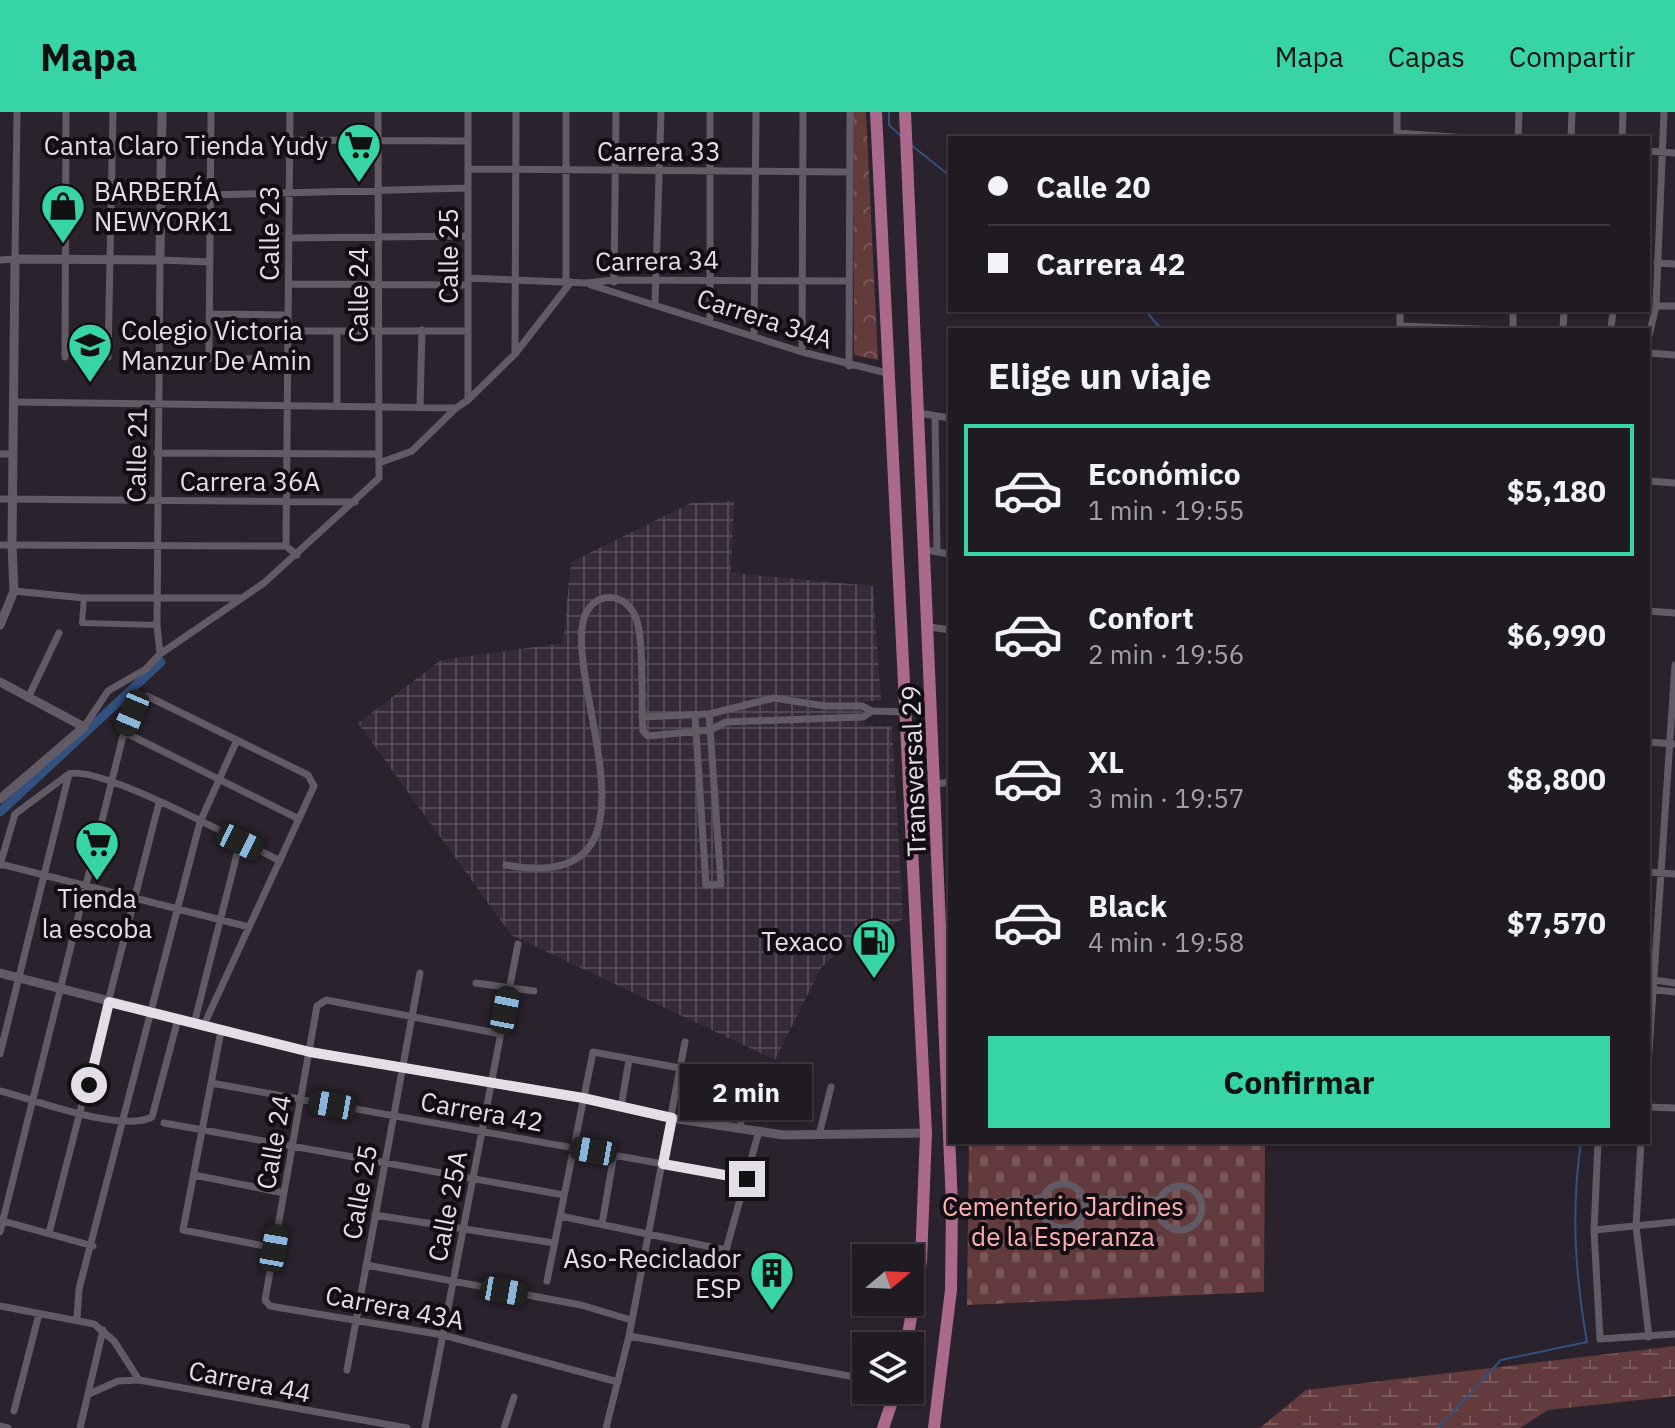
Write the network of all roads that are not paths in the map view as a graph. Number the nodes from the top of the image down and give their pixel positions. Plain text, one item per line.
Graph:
1 (17, 112) edge
2 (66, 112) edge
3 (113, 112) edge
4 (162, 112) edge
5 (211, 112) edge
6 (290, 112) edge
7 (378, 112) edge
8 (468, 112) edge
9 (516, 112) edge
10 (566, 112) edge
11 (616, 112) edge
12 (661, 112) edge
13 (710, 112) edge
14 (756, 112) edge
15 (803, 112) edge
16 (850, 112) edge
17 (876, 112) edge
18 (905, 112) edge
19 (1397, 112) edge
20 (1519, 112) edge
21 (1572, 112) edge
22 (1623, 112) edge
23 (1664, 112) edge
24 (1397, 135) edge
25 (1420, 136) edge
26 (1518, 136) edge
27 (1571, 136) edge
28 (1622, 136) edge
29 (289, 140) junction
30 (377, 140) junction
31 (468, 141) junction
32 (1650, 151) edge
33 (1662, 152) junction
34 (1675, 153) edge
35 (468, 169) junction
36 (516, 170) junction
37 (565, 170) junction
38 (615, 170) junction
39 (660, 171) junction
40 (710, 171) junction
41 (756, 171) junction
42 (803, 171) junction
43 (849, 172) junction
44 (468, 188) junction
45 (377, 191) junction
46 (289, 193) junction
47 (210, 195) junction
48 (468, 236) junction
49 (377, 237) junction
50 (289, 238) junction
51 (15, 259) junction
52 (65, 259) junction
53 (0, 260) edge
54 (110, 260) junction
55 (160, 260) junction
56 (210, 262) junction
57 (1657, 263) junction
58 (1675, 264) edge
59 (516, 280) junction
60 (614, 280) junction
61 (468, 281) junction
62 (658, 281) junction
63 (710, 281) junction
64 (754, 281) junction
65 (802, 281) junction
66 (847, 281) junction
67 (568, 282) junction
68 (586, 283) junction
69 (289, 284) junction
70 (378, 284) junction
71 (611, 291) junction
72 (655, 305) junction
73 (1656, 306) junction
74 (1675, 306) edge
75 (209, 314) junction
76 (288, 315) junction
77 (710, 321) junction
78 (422, 330) junction
79 (288, 331) junction
80 (337, 331) junction
81 (378, 331) junction
82 (468, 331) junction
83 (1650, 332) edge
84 (754, 335) junction
85 (802, 352) junction
86 (1650, 353) edge
87 (515, 354) junction
88 (1675, 355) edge
89 (65, 357) dead end
90 (108, 357) dead end
91 (160, 358) junction
92 (209, 358) junction
93 (288, 359) junction
94 (849, 366) junction
95 (887, 373) junction
96 (468, 400) junction
97 (14, 402) junction
98 (159, 404) junction
99 (287, 405) junction
100 (337, 405) junction
101 (379, 407) junction
102 (420, 407) junction
103 (456, 408) junction
104 (918, 413) junction
105 (935, 416) junction
106 (948, 418) edge
107 (157, 453) junction
108 (287, 453) junction
109 (0, 454) edge
110 (13, 454) junction
111 (379, 459) junction
112 (1650, 481) edge
113 (1675, 483) edge
114 (0, 499) edge
115 (12, 499) junction
116 (158, 501) junction
117 (286, 501) junction
118 (355, 502) junction
119 (0, 545) edge
120 (12, 545) junction
121 (157, 546) junction
122 (286, 546) junction
123 (932, 551) junction
124 (948, 554) edge
125 (297, 555) junction
126 (14, 591) junction
127 (84, 598) junction
128 (157, 598) junction
129 (242, 598) junction
130 (1650, 611) edge
131 (1675, 613) edge
132 (0, 625) edge
133 (157, 625) junction
134 (930, 627) junction
135 (948, 630) edge
136 (59, 633) dead end
137 (160, 654) junction
138 (1675, 665) edge
139 (0, 682) edge
140 (28, 698) junction
141 (872, 711) junction
142 (907, 712) junction
143 (709, 714) junction
144 (695, 716) junction
145 (642, 717) junction
146 (84, 727) junction
147 (710, 730) junction
148 (124, 732) junction
149 (696, 733) junction
150 (237, 740) junction
151 (1650, 742) edge
152 (1673, 744) edge
153 (69, 774) junction
154 (219, 779) junction
155 (113, 781) junction
156 (948, 782) edge
157 (936, 784) junction
158 (0, 799) edge
159 (159, 803) junction
160 (716, 805) junction
161 (701, 807) junction
162 (299, 819) junction
163 (200, 822) junction
164 (240, 842) junction
165 (944, 855) edge
166 (280, 861) junction
167 (0, 865) edge
168 (506, 865) dead end
169 (1650, 872) edge
170 (1663, 873) junction
171 (1675, 874) edge
172 (45, 875) junction
173 (89, 886) junction
174 (135, 898) junction
175 (178, 908) junction
176 (221, 919) junction
177 (249, 927) junction
178 (518, 944) dead end
179 (0, 973) edge
180 (420, 973) dead end
181 (19, 978) junction
182 (476, 983) dead end
183 (1675, 983) edge
184 (1652, 984) edge
185 (510, 987) junction
186 (947, 988) edge
187 (61, 989) junction
188 (534, 991) dead end
189 (1675, 992) edge
190 (109, 1002) junction
191 (151, 1013) junction
192 (412, 1017) junction
193 (178, 1019) junction
194 (1650, 1025) edge
195 (199, 1026) junction
196 (221, 1031) junction
197 (948, 1031) edge
198 (501, 1034) junction
199 (685, 1042) dead end
200 (310, 1052) junction
201 (0, 1054) edge
202 (629, 1060) junction
203 (402, 1068) junction
204 (681, 1069) junction
205 (211, 1083) junction
206 (491, 1084) junction
207 (831, 1087) dead end
208 (0, 1091) edge
209 (583, 1098) junction
210 (301, 1099) junction
211 (35, 1100) junction
212 (621, 1107) junction
213 (1650, 1107) edge
214 (1675, 1108) edge
215 (82, 1112) junction
216 (394, 1116) junction
217 (672, 1118) junction
218 (124, 1123) junction
219 (164, 1123) dead end
220 (739, 1128) junction
221 (202, 1130) junction
222 (482, 1131) junction
223 (759, 1131) junction
224 (926, 1133) junction
225 (819, 1135) junction
226 (951, 1144) edge
227 (1598, 1144) edge
228 (1641, 1144) edge
229 (292, 1146) junction
230 (573, 1148) junction
231 (614, 1155) junction
232 (385, 1163) junction
233 (663, 1164) junction
234 (194, 1175) junction
235 (473, 1178) junction
236 (747, 1179) junction
237 (284, 1193) junction
238 (564, 1195) junction
239 (1043, 1198) junction
240 (1084, 1199) junction
241 (1106, 1199) junction
242 (1160, 1200) junction
243 (1002, 1204) junction
244 (952, 1205) junction
245 (1041, 1208) junction
246 (1158, 1210) junction
247 (1106, 1213) junction
248 (375, 1215) junction
249 (1083, 1215) junction
250 (560, 1216) junction
251 (1, 1220) edge
252 (1675, 1222) edge
253 (602, 1224) junction
254 (1636, 1226) junction
255 (463, 1229) junction
256 (1594, 1230) junction
257 (0, 1232) edge
258 (49, 1233) junction
259 (649, 1234) junction
260 (554, 1243) junction
261 (93, 1246) junction
262 (274, 1248) junction
263 (366, 1265) junction
264 (453, 1281) junction
265 (547, 1281) dead end
266 (264, 1294) joint
267 (0, 1306) edge
268 (39, 1314) junction
269 (77, 1319) junction
270 (356, 1319) junction
271 (631, 1320) junction
272 (103, 1330) junction
273 (908, 1332) edge
274 (1675, 1334) edge
275 (443, 1335) junction
276 (629, 1336) junction
277 (1649, 1337) junction
278 (347, 1370) dead end
279 (852, 1376) edge
280 (139, 1380) junction
281 (618, 1382) junction
282 (89, 1394) junction
283 (514, 1397) dead end
284 (891, 1404) edge
285 (14, 1411) dead end
286 (352, 1425) edge
287 (0, 1426) edge
288 (8, 1428) edge
289 (80, 1428) edge
290 (407, 1428) edge
291 (425, 1428) edge
292 (504, 1428) edge
293 (606, 1428) edge
294 (883, 1428) edge
295 (934, 1428) edge

1 - 51 street
2 - 52 street
3 - 54 street
4 - 55 street, Calle 21
5 - 47 street
6 - 29 street, Calle 23
7 - 30 street, Calle 24
8 - 31 street, Calle 25
9 - 36 street
10 - 37 street
11 - 38 street
12 - 39 street
13 - 40 street
14 - 41 street
15 - 42 street
16 - 43 street
17 - 95 highway, Transversal 29
18 - 104 highway, Transversal 29
19 - 24 street
20 - 26 street
21 - 27 street
22 - 28 street
23 - 33 street
24 - 25 street
29 - 30 street
29 - 46 street, Calle 23
30 - 31 street
30 - 45 street, Calle 24
31 - 35 street, Calle 25
32 - 33 street
33 - 34 street
33 - 57 street
35 - 36 street, Carrera 33
35 - 44 street, Calle 25
36 - 37 street, Carrera 33
36 - 59 street
37 - 38 street, Carrera 33
37 - 67 street
38 - 39 street, Carrera 33
38 - 60 street
39 - 40 street, Carrera 33
39 - 62 street
40 - 41 street, Carrera 33
40 - 63 street
41 - 42 street, Carrera 33
41 - 64 street
42 - 43 street, Carrera 33
42 - 65 street
43 - 66 street
44 - 45 street
44 - 48 street, Calle 25
45 - 46 street
45 - 49 street, Calle 24
46 - 47 street
46 - 50 street, Calle 23
47 - 56 street
48 - 49 street
48 - 61 street, Calle 25
49 - 50 street
49 - 70 street, Calle 24
50 - 69 street, Calle 23
51 - 52 street
51 - 53 street
51 - 97 street
52 - 54 street
52 - 89 street
54 - 55 street
54 - 90 street
55 - 56 street
55 - 91 street, Calle 21
56 - 75 street
57 - 58 street
57 - 73 street
59 - 61 street, Carrera 34
59 - 67 street, Carrera 34
59 - 87 street
60 - 62 street, Carrera 34
60 - 68 street, Carrera 34
60 - 71 street
61 - 70 street, Carrera 34
61 - 82 street, Calle 25
62 - 63 street, Carrera 34
62 - 72 street
63 - 64 street, Carrera 34
63 - 77 street
64 - 65 street, Carrera 34
64 - 84 street
65 - 66 street, Carrera 34
65 - 85 street
66 - 94 street
67 - 68 street, Carrera 34
67 - 87 street
68 - 71 street, Carrera 34A
69 - 70 street, Carrera 34
69 - 76 street, Calle 23
70 - 81 street, Calle 24
71 - 72 street, Carrera 34A
72 - 77 street, Carrera 34A
73 - 74 street
73 - 83 street
75 - 76 street
75 - 92 street
76 - 79 street, Calle 23
77 - 84 street, Carrera 34A
78 - 81 street
78 - 82 street
78 - 102 street
79 - 80 street
79 - 93 street, Calle 23
80 - 81 street
80 - 100 street
81 - 101 street, Calle 24
82 - 96 street, Calle 25
84 - 85 street, Carrera 34A
85 - 94 street, Carrera 34A
86 - 88 street
87 - 96 street
91 - 92 street
91 - 98 street, Calle 21
92 - 93 street
93 - 99 street, Calle 23
94 - 95 street, Carrera 34A
95 - 142 highway, Transversal 29
96 - 103 street
97 - 98 street
97 - 110 street
98 - 99 street
98 - 107 street, Calle 21
99 - 100 street
99 - 108 street, Calle 23
100 - 101 street
101 - 102 street
101 - 111 street, Calle 24
102 - 103 street
103 - 111 street
104 - 105 street
104 - 123 highway, Transversal 29
105 - 106 street
105 - 123 street
107 - 108 street
107 - 116 street, Calle 21
108 - 111 street
108 - 117 street, Calle 23
109 - 110 street
110 - 115 street
111 - 118 street, Calle 24
112 - 113 street
114 - 115 street, Carrera 36A
115 - 116 street, Carrera 36A
115 - 120 street
116 - 117 street, Carrera 36A
116 - 121 street, Calle 21
117 - 118 street, Carrera 36A
117 - 122 street, Calle 23
118 - 125 street
119 - 120 street
120 - 121 street
120 - 126 street
121 - 122 street
121 - 128 street, Calle 21
122 - 125 street
123 - 124 street
123 - 134 highway, Transversal 29
125 - 129 street
126 - 127 street
126 - 132 street
127 - 128 street
127 - 133 street
128 - 129 street
128 - 133 street, Calle 21
129 - 137 street
130 - 131 street
133 - 137 street, Calle 21
134 - 135 street
134 - 157 highway, Transversal 29
136 - 140 street
137 - 146 street
138 - 152 street
139 - 140 street
140 - 146 street
141 - 142 street
141 - 143 street
141 - 147 street
142 - 224 highway, Transversal 29
143 - 144 street
143 - 147 street
144 - 145 street
144 - 149 street
145 - 149 street
145 - 168 street
146 - 158 street
147 - 149 street
147 - 160 street
148 - 150 street
148 - 154 street
148 - 155 street
149 - 161 street
150 - 154 street
150 - 162 street
151 - 152 street
152 - 170 street
153 - 155 street
153 - 167 street
153 - 172 street
154 - 162 street
154 - 163 street
155 - 159 street
155 - 173 street
156 - 157 street
157 - 165 highway, Transversal 29
159 - 163 street
159 - 174 street
160 - 161 street
160 - 161 street
162 - 166 street
163 - 164 street
163 - 175 street
164 - 166 street
164 - 176 street
165 - 186 highway, Transversal 29
166 - 177 street
167 - 172 street
169 - 170 street
170 - 171 street
170 - 184 street
172 - 173 street
172 - 181 street
173 - 174 street
173 - 187 street
174 - 175 street
174 - 190 street
175 - 176 street
175 - 191 street
176 - 177 street
176 - 195 street
177 - 195 street
178 - 185 street, Calle 25A
179 - 181 street
180 - 192 street, Calle 25
181 - 187 street
181 - 201 street
182 - 185 street
183 - 184 street
184 - 189 street
184 - 194 street
185 - 188 street
185 - 198 street, Calle 25A
186 - 197 highway, Transversal 29
187 - 190 street
187 - 211 street
190 - 191 street
190 - 215 street
191 - 193 street
191 - 218 street
192 - 198 street
192 - 200 street, Calle 24
192 - 203 street, Calle 25
193 - 195 street
193 - 218 street
195 - 196 street
196 - 200 street
196 - 205 street
198 - 206 street, Calle 25A
199 - 204 street
200 - 203 street
200 - 210 street, Calle 24
202 - 204 street
202 - 209 street
202 - 212 street
203 - 206 street
203 - 216 street, Calle 25
204 - 217 street
204 - 220 street
205 - 210 street, Carrera 42
205 - 221 street
206 - 209 street
206 - 222 street, Calle 25A
207 - 225 street
208 - 211 street
209 - 212 street
209 - 230 street
210 - 216 street, Carrera 42
210 - 229 street, Calle 24
211 - 215 street
211 - 251 street
212 - 217 street
213 - 214 street
215 - 218 street
215 - 258 street
216 - 222 street, Carrera 42
216 - 232 street, Calle 25
217 - 220 street
217 - 233 street
218 - 261 street
219 - 221 street
220 - 223 street
221 - 229 street
221 - 234 street
222 - 230 street, Carrera 42
222 - 235 street, Calle 25A
223 - 225 street
223 - 236 street
224 - 225 street
224 - 273 highway, Transversal 29
226 - 244 highway, Transversal 29
227 - 256 street
228 - 254 street
229 - 232 street
229 - 237 street, Calle 24
230 - 231 street, Carrera 42
230 - 238 street
231 - 233 street, Carrera 42
231 - 253 street
232 - 235 street
232 - 248 street, Calle 25
233 - 236 street, Carrera 42
233 - 259 street
234 - 237 street
234 - 262 street
235 - 238 street
235 - 255 street, Calle 25A
236 - 259 street
237 - 262 street, Calle 24
238 - 250 street
239 - 240 street
239 - 243 street
239 - 245 street
240 - 241 street
240 - 249 street
241 - 242 street
241 - 247 street
242 - 246 street
242 - 246 street
243 - 244 street
243 - 245 street
244 - 295 highway, Transversal 29
245 - 249 street
246 - 247 street
247 - 249 street
248 - 255 street
248 - 263 street, Calle 25
250 - 253 street
250 - 260 street
251 - 257 street
251 - 258 street
252 - 254 street
253 - 259 street
254 - 256 street
254 - 277 street
255 - 260 street
255 - 264 street, Calle 25A
256 - 277 street
258 - 261 street
259 - 271 street
260 - 265 street
261 - 269 street
262 - 266 street, Calle 24
263 - 264 street
263 - 270 street, Calle 25
264 - 271 street
264 - 275 street, Calle 25A
266 - 270 street, Carrera 43A
267 - 268 street
268 - 269 street
268 - 285 street
269 - 272 street
270 - 275 street, Carrera 43A
270 - 278 street, Calle 25
271 - 276 street
272 - 280 street
272 - 282 street
274 - 277 street
275 - 281 street, Carrera 43A
275 - 291 street, Calle 25A
276 - 279 street
276 - 281 street
280 - 282 street, Carrera 44
280 - 286 street, Carrera 44
281 - 293 street
282 - 289 street
283 - 292 street
284 - 294 highway
286 - 290 street, Carrera 44
287 - 288 street

